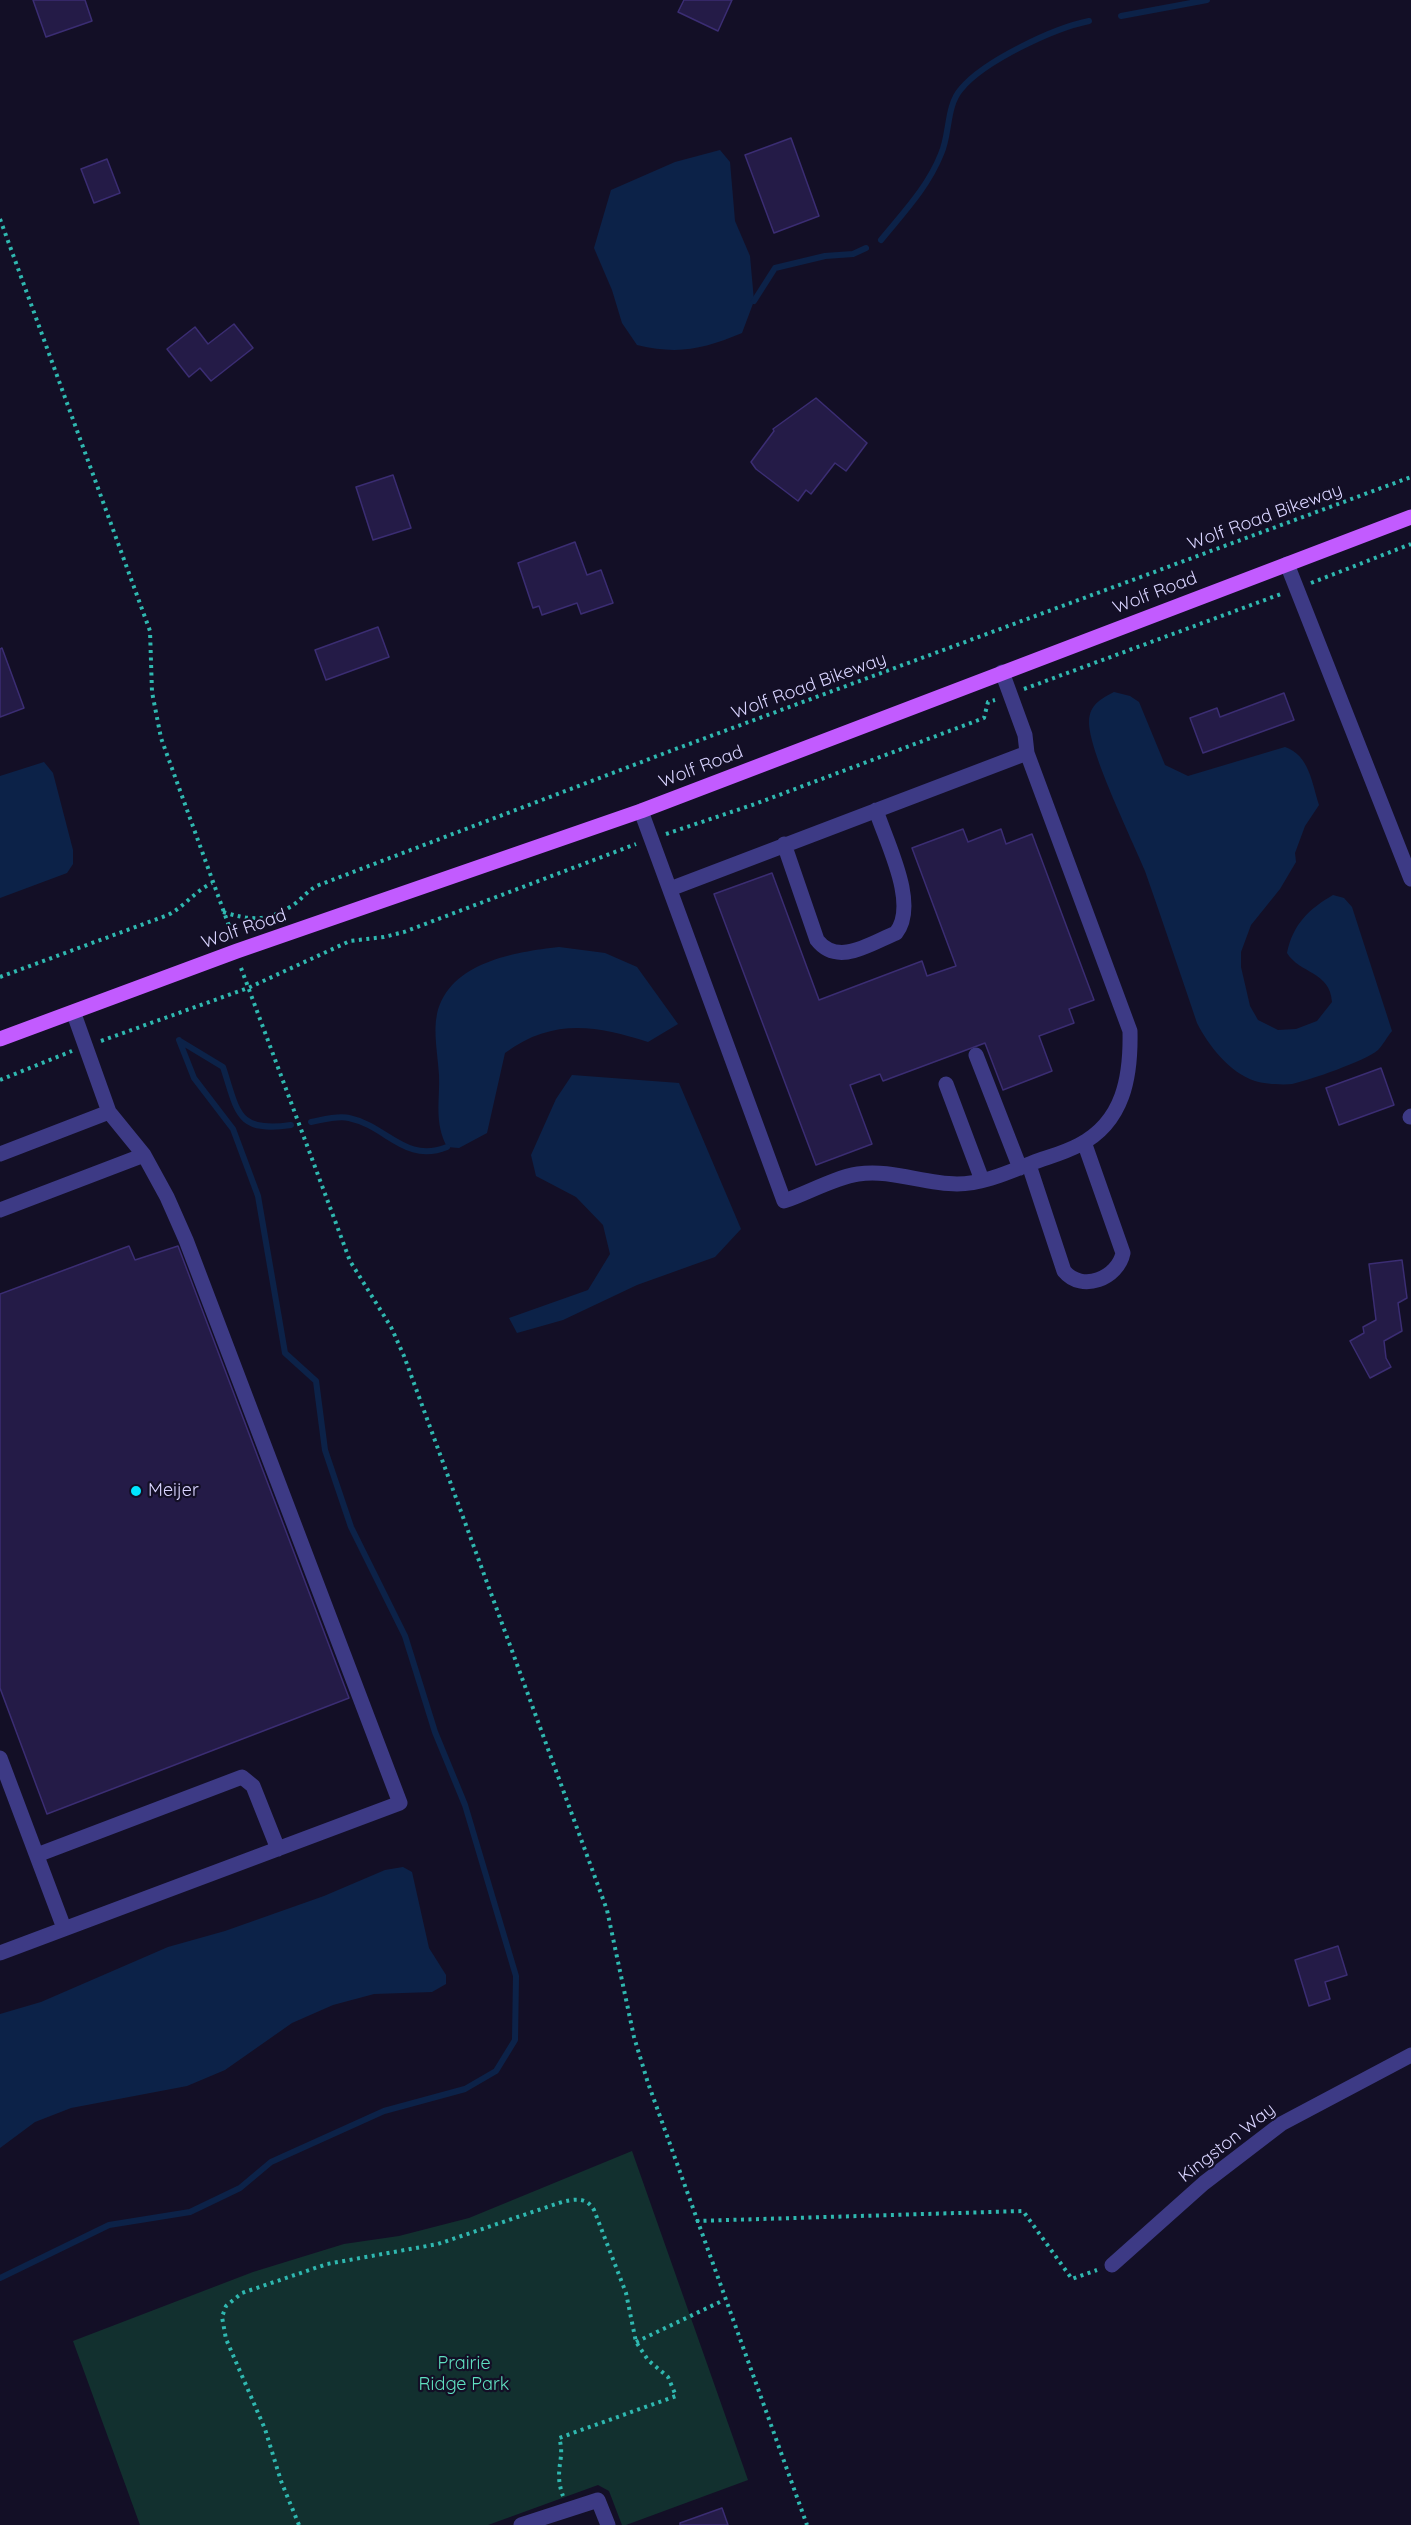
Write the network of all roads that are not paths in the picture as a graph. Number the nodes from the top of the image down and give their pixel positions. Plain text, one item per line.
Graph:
1 (1411, 517) edge
2 (1287, 564) junction
3 (1002, 672) junction
4 (1027, 753) junction
5 (876, 810) junction
6 (641, 811) junction
7 (784, 844) junction
8 (1411, 879) edge
9 (670, 889) junction
10 (74, 1014) junction
11 (0, 1039) edge
12 (976, 1055) dead end
13 (946, 1084) dead end
14 (109, 1112) junction
15 (1083, 1142) junction
16 (0, 1155) edge
17 (144, 1155) junction
18 (1024, 1166) junction
19 (982, 1180) junction
20 (0, 1210) edge
21 (0, 1758) edge
22 (278, 1849) junction
23 (37, 1855) junction
24 (64, 1928) junction
25 (0, 1953) edge
26 (1411, 2055) edge
27 (1112, 2265) road end
28 (521, 2525) edge
29 (608, 2525) edge

1 - 2 main road, Wolf Road
2 - 3 main road, Wolf Road
2 - 8 street
3 - 4 street
3 - 6 main road, Wolf Road
4 - 5 street
4 - 15 street
5 - 7 street
5 - 7 street
6 - 9 street
6 - 10 main road, Wolf Road
7 - 9 street
9 - 19 street
10 - 11 main road, Wolf Road
10 - 14 street
12 - 18 street
13 - 19 street
14 - 16 street
14 - 17 street
15 - 18 street
15 - 18 street
17 - 20 street
17 - 22 street
18 - 19 street
21 - 23 street
22 - 23 street
22 - 24 street
23 - 24 street
24 - 25 street
26 - 27 street, Kingston Way
28 - 29 street

